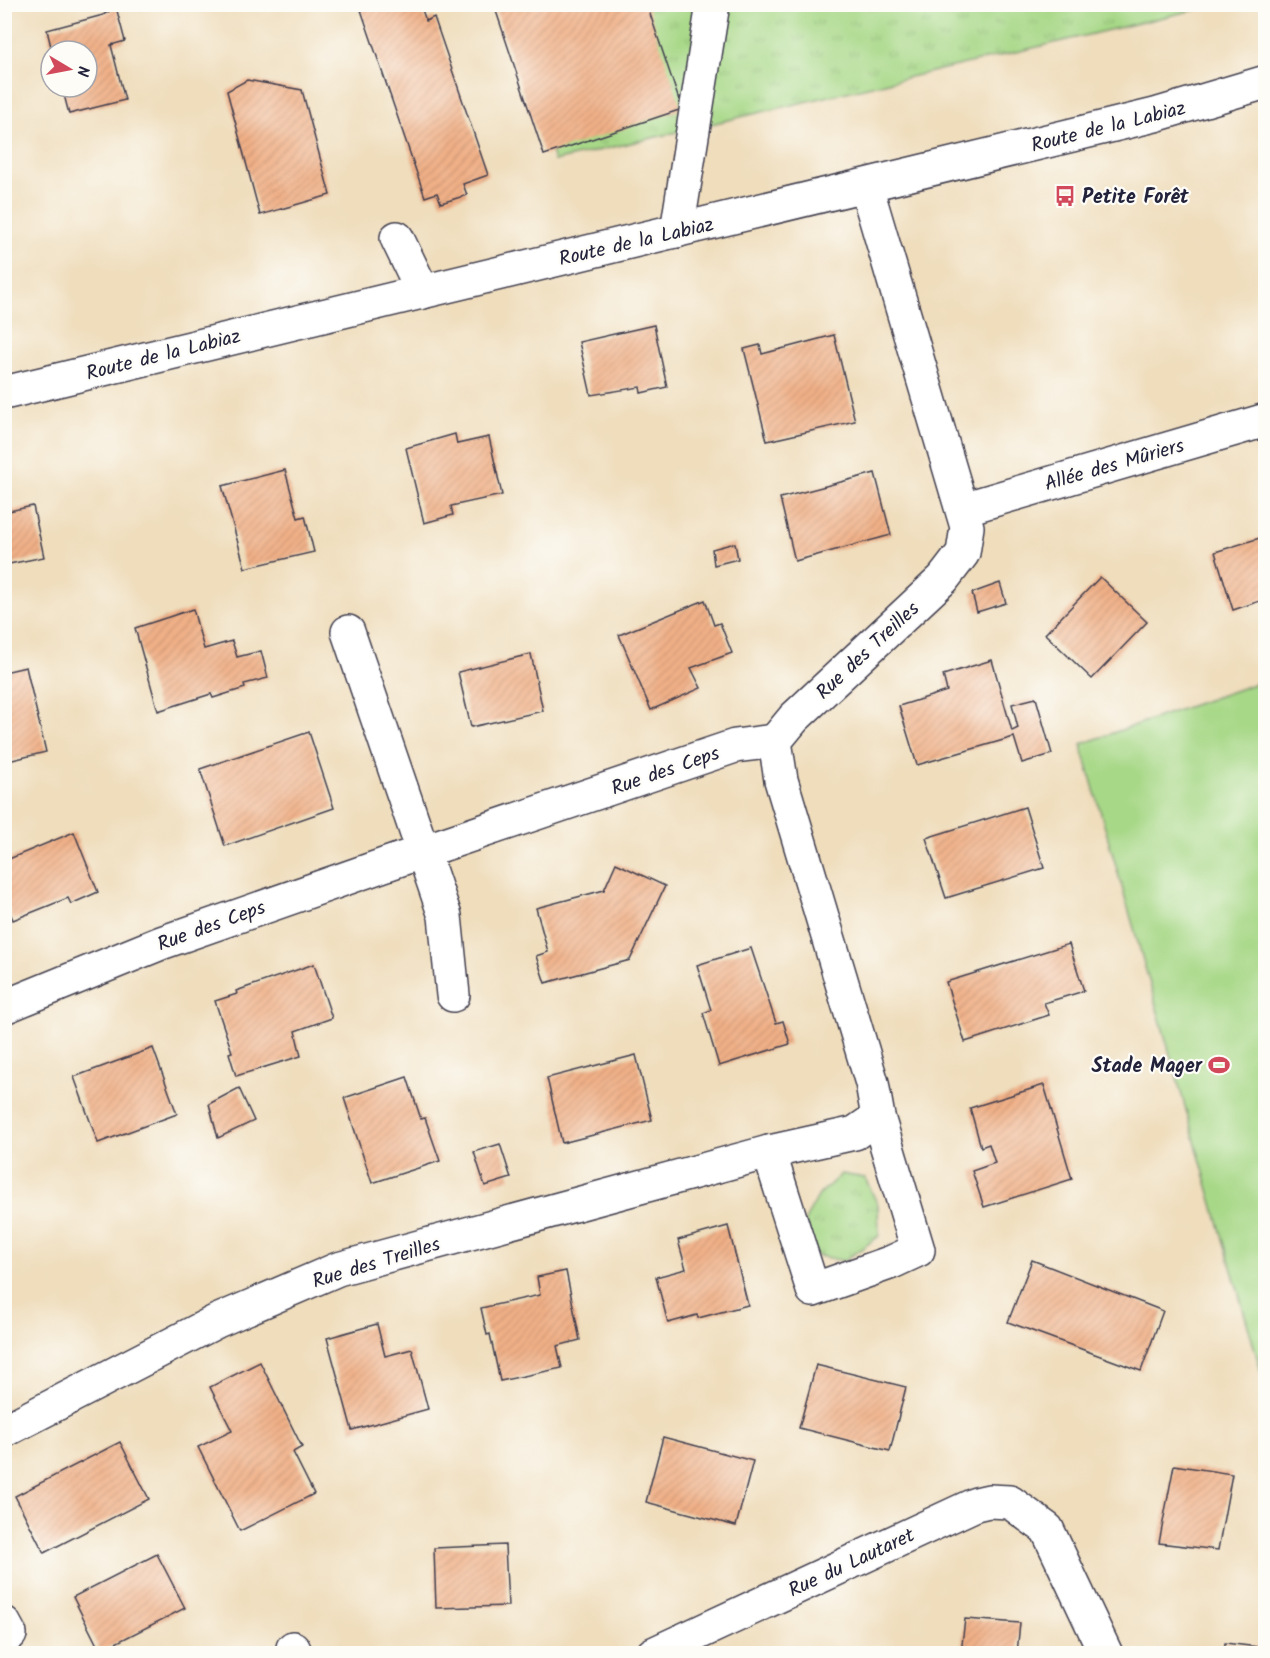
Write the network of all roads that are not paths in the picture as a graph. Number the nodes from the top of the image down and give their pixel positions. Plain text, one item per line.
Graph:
1 (712, 4) edge
2 (1266, 82) edge
3 (866, 186) junction
4 (677, 231) junction
5 (397, 238) dead end
6 (423, 292) junction
7 (4, 393) edge
8 (1266, 420) edge
9 (963, 509) junction
10 (348, 632) dead end
11 (775, 741) junction
12 (421, 852) junction
13 (453, 995) dead end
14 (4, 1007) edge
15 (878, 1117) junction
16 (770, 1152) junction
17 (4, 1431) edge
18 (653, 1653) edge
19 (1106, 1653) edge

1 - 4 street
2 - 3 street, Route de la Labiaz
3 - 4 street, Route de la Labiaz
3 - 9 street, Rue des Treilles
4 - 6 street, Route de la Labiaz
5 - 6 street
6 - 7 street, Route de la Labiaz
8 - 9 street, Allée des Mûriers
9 - 11 street, Rue des Treilles
10 - 12 street
11 - 12 street, Rue des Ceps
11 - 15 street
12 - 13 street
12 - 14 street, Rue des Ceps
15 - 16 street, Rue des Treilles
15 - 16 street
16 - 17 street, Rue des Treilles
18 - 19 street, Rue du Lautaret

